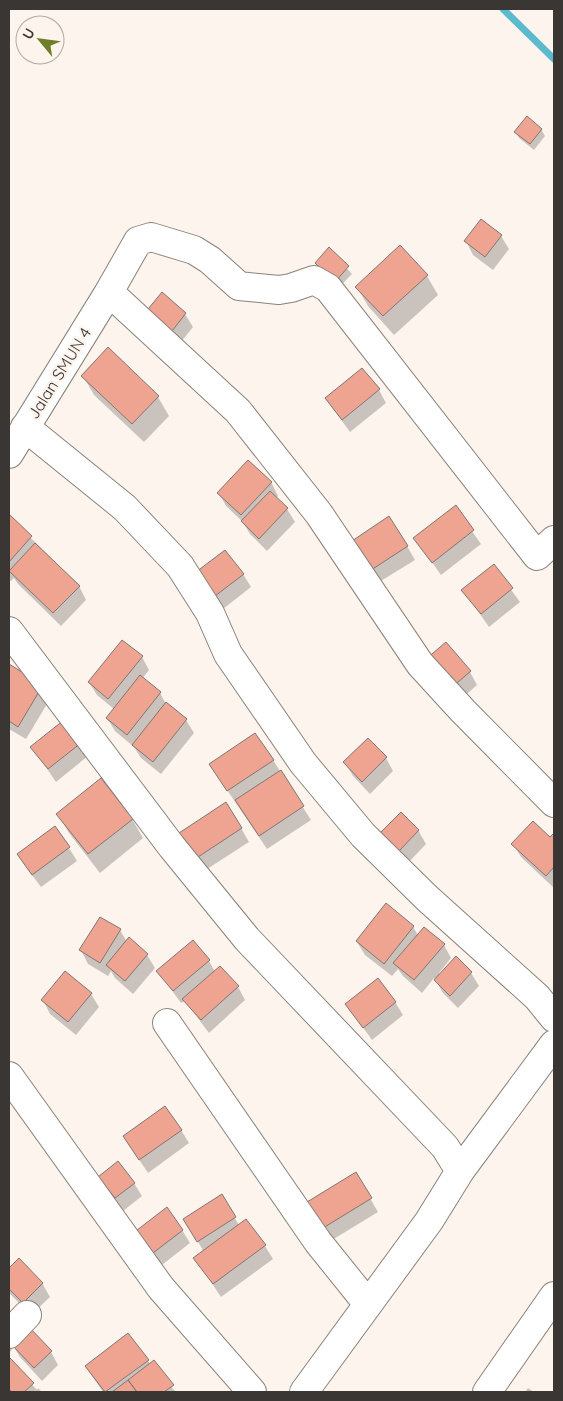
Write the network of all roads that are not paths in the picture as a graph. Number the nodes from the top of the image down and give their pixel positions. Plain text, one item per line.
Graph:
1 (110, 292) junction
2 (25, 427) junction
3 (9, 454) edge
4 (554, 540) edge
5 (9, 631) edge
6 (554, 803) edge
7 (554, 1018) edge
8 (167, 1023) dead end
9 (554, 1044) edge
10 (9, 1076) edge
11 (460, 1171) junction
12 (554, 1296) edge
13 (367, 1304) junction
14 (252, 1392) edge
15 (304, 1392) edge
16 (487, 1392) edge

1 - 2 street, Jalan SMUN 4
1 - 4 street, Jalan SMUN 4
1 - 6 street
2 - 3 street, Jalan SMUN 4
2 - 7 street
5 - 11 street
8 - 13 street
9 - 11 street
10 - 14 street
11 - 13 street
12 - 16 street
13 - 15 street

